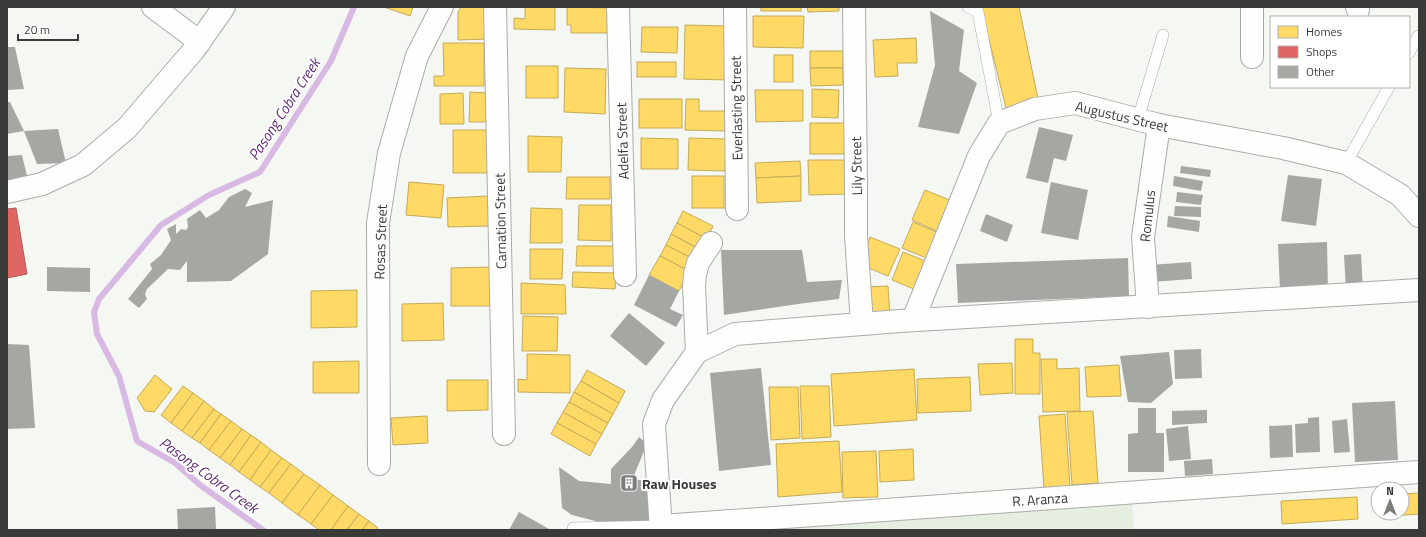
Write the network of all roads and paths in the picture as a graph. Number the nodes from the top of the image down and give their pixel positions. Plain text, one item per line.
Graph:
1 (152, 7) edge
2 (224, 7) edge
3 (442, 7) edge
4 (495, 7) edge
5 (618, 7) edge
6 (735, 7) edge
7 (854, 7) edge
8 (968, 7) edge
9 (1252, 7) edge
10 (1163, 36) dead end
11 (1418, 36) edge
12 (200, 42) junction
13 (1410, 51) edge
14 (1252, 57) dead end
15 (1388, 88) edge
16 (1138, 119) junction
17 (999, 123) junction
18 (1159, 125) junction
19 (1346, 163) junction
20 (7, 192) edge
21 (737, 210) dead end
22 (1419, 216) edge
23 (711, 243) dead end
24 (625, 275) dead end
25 (1419, 290) edge
26 (1148, 307) junction
27 (913, 320) junction
28 (862, 324) junction
29 (697, 352) junction
30 (504, 434) dead end
31 (379, 464) dead end
32 (1419, 472) edge
33 (574, 528) dead end
34 (661, 528) edge

1 - 12 street
2 - 12 street
3 - 31 street, Rosas Street
4 - 30 street, Carnation Street
5 - 24 street, Adelfa Street
6 - 21 street, Everlasting Street
7 - 28 street, Lily Street
8 - 17 lane
9 - 14 street
10 - 16 lane
11 - 13 lane
12 - 20 street
15 - 19 lane
16 - 17 street, Augustus Street
16 - 18 street, Augustus Street
17 - 27 street
18 - 19 street, Augustus Street
18 - 26 street, Romulus
19 - 22 street, Augustus Street
23 - 29 street
25 - 26 street
26 - 27 street
27 - 28 street
28 - 29 street
29 - 34 street
32 - 34 street, R. Aranza
33 - 34 lane

